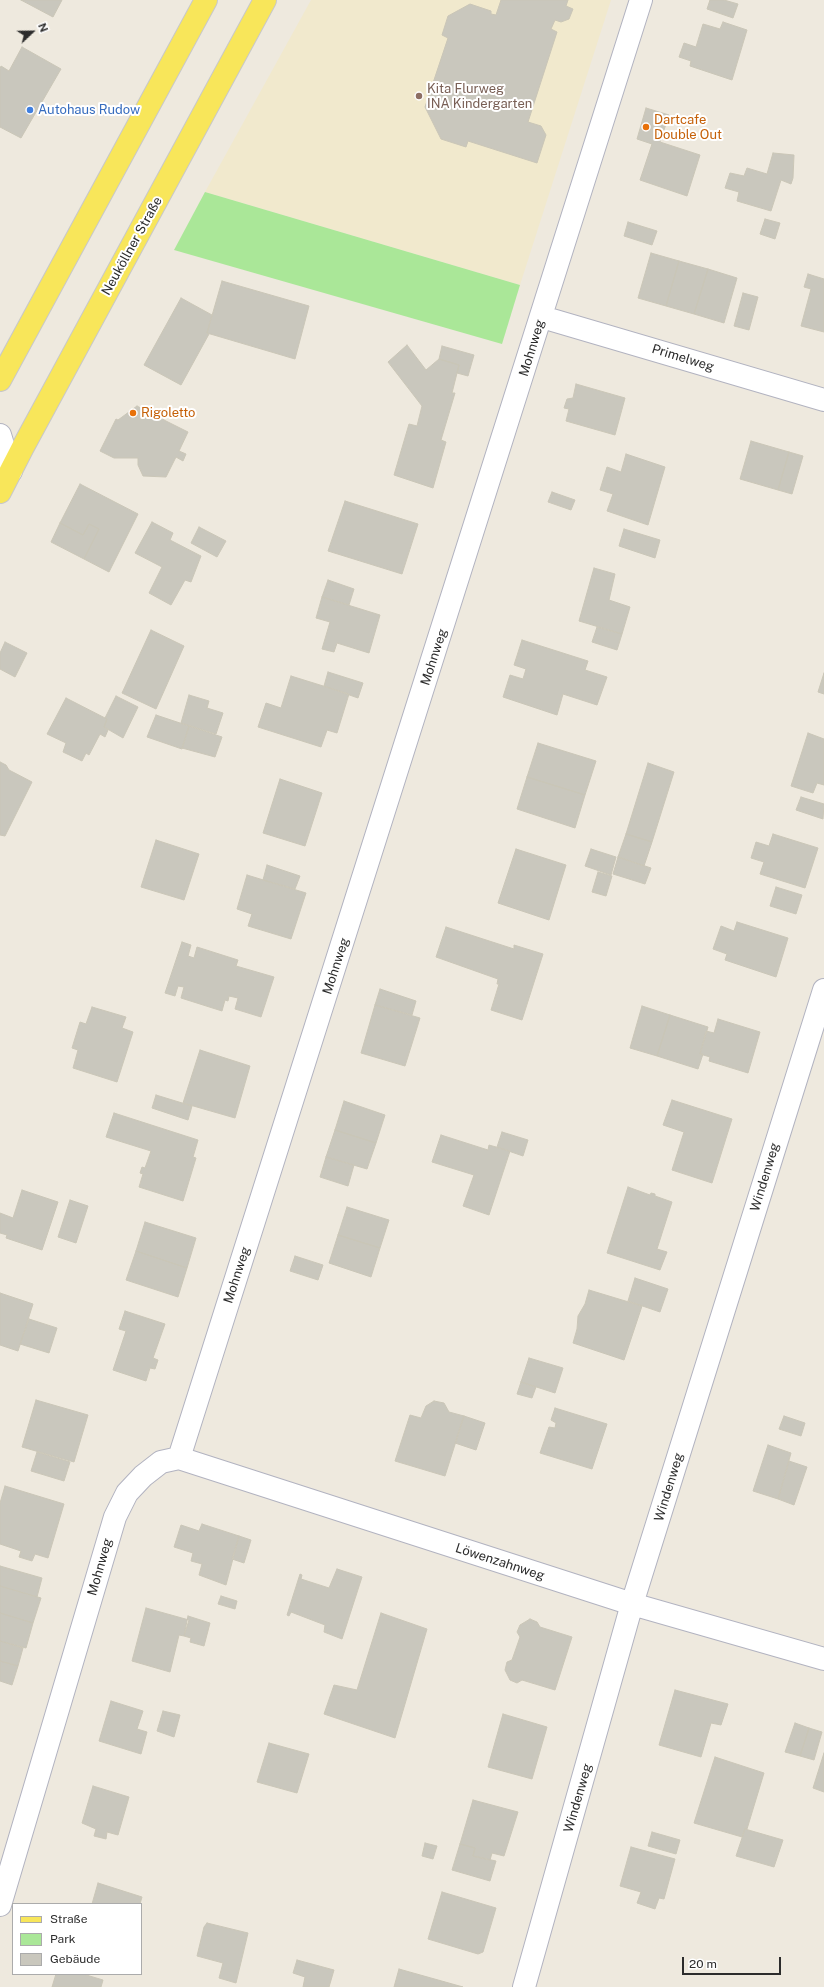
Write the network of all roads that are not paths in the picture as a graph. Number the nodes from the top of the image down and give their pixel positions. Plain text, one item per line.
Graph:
1 (206, 0) edge
2 (265, 0) edge
3 (641, 0) edge
4 (542, 317) junction
5 (0, 380) edge
6 (824, 400) edge
7 (0, 435) edge
8 (11, 471) junction
9 (0, 492) edge
10 (824, 990) edge
11 (818, 1026) edge
12 (179, 1458) junction
13 (632, 1604) junction
14 (824, 1659) edge
15 (6, 1867) edge
16 (0, 1905) edge
17 (524, 1987) edge

1 - 5 main road
2 - 8 main road, Neuköllner Straße
3 - 4 street, Mohnweg
4 - 6 street, Primelweg
4 - 12 street, Mohnweg
7 - 8 street
8 - 9 main road, Neuköllner Straße
10 - 11 street, Windenweg
11 - 13 street, Windenweg
12 - 13 street, Löwenzahnweg
12 - 15 street, Mohnweg
13 - 14 street, Löwenzahnweg
13 - 17 street, Windenweg
15 - 16 street, Mohnweg

